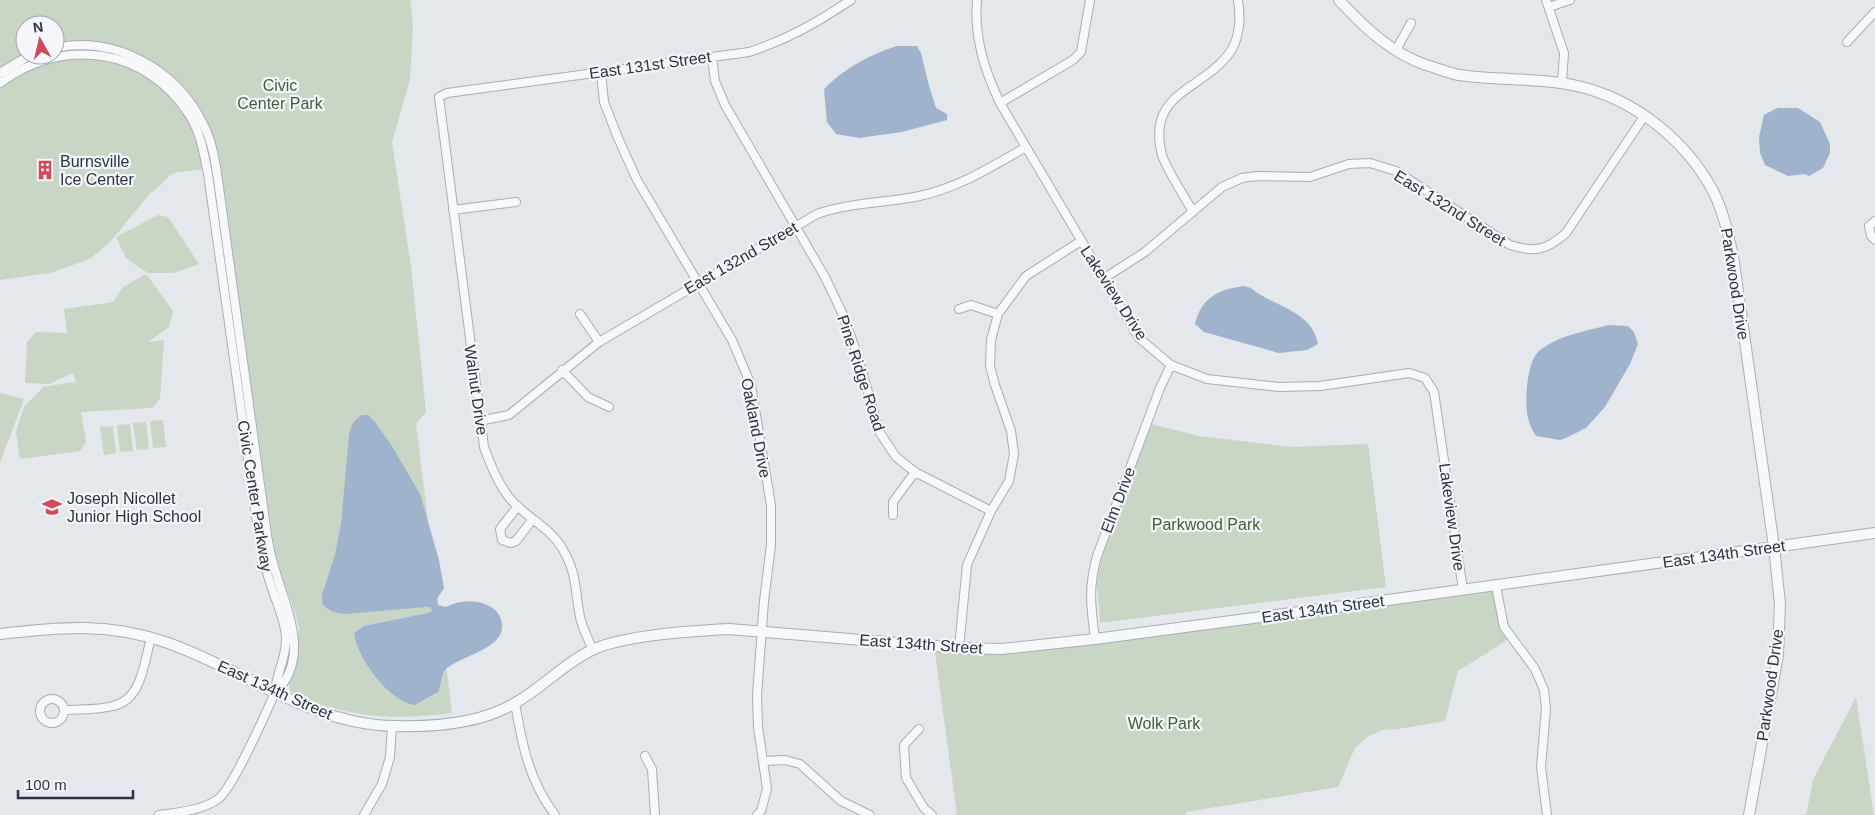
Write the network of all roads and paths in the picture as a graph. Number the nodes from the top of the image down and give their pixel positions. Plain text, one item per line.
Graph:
1 (977, 0) edge
2 (1090, 0) edge
3 (1238, 0) edge
4 (1339, 0) edge
5 (1570, 0) edge
6 (845, 2) edge
7 (1548, 3) edge
8 (1875, 12) edge
9 (1411, 23) dead end
10 (1847, 42) dead end
11 (65, 47) edge
12 (1396, 50) junction
13 (712, 57) junction
14 (15, 64) edge
15 (601, 72) junction
16 (0, 73) edge
17 (1562, 83) junction
18 (0, 84) edge
19 (439, 97) joint
20 (1000, 103) junction
21 (1645, 115) junction
22 (1026, 148) junction
23 (516, 202) dead end
24 (453, 210) junction
25 (1193, 212) junction
26 (1875, 221) edge
27 (795, 226) junction
28 (1875, 240) edge
29 (1081, 241) junction
30 (1103, 279) junction
31 (698, 283) junction
32 (959, 309) dead end
33 (580, 314) dead end
34 (998, 314) junction
35 (599, 342) junction
36 (1171, 365) junction
37 (562, 370) junction
38 (609, 408) dead end
39 (479, 421) junction
40 (915, 472) junction
41 (518, 506) junction
42 (991, 510) junction
43 (893, 516) dead end
44 (534, 519) junction
45 (1875, 533) edge
46 (1774, 547) junction
47 (1496, 586) junction
48 (1463, 590) junction
49 (762, 632) junction
50 (0, 634) edge
51 (151, 638) junction
52 (1096, 639) junction
53 (959, 648) junction
54 (593, 650) junction
55 (275, 693) junction
56 (515, 704) junction
57 (66, 710) dead end
58 (392, 726) junction
59 (920, 729) dead end
60 (645, 756) dead end
61 (763, 761) junction
62 (159, 815) edge
63 (364, 815) edge
64 (555, 815) edge
65 (655, 815) edge
66 (757, 815) edge
67 (870, 815) edge
68 (932, 815) edge
69 (1547, 815) edge
70 (1749, 815) edge

1 - 20 street, Lakeview Drive
2 - 20 street
3 - 25 street
4 - 12 street, Parkwood Drive
5 - 7 street
6 - 13 street, East 131st Street
7 - 17 street
8 - 10 street
9 - 12 street
11 - 55 street, Civic Center Parkway
12 - 17 street, Parkwood Drive
13 - 15 street, East 131st Street
13 - 27 street, Pine Ridge Road
14 - 16 street
15 - 19 street, East 131st Street
15 - 31 street, Oakland Drive
17 - 21 street, Parkwood Drive
18 - 55 street, Civic Center Parkway
19 - 24 street, Walnut Drive
20 - 22 street, Lakeview Drive
21 - 25 street, East 132nd Street
21 - 46 street, Parkwood Drive
22 - 27 street, East 132nd Street
22 - 29 street, Lakeview Drive
23 - 24 street
24 - 39 street, Walnut Drive
25 - 30 street, East 132nd Street
26 - 28 street
27 - 31 street, East 132nd Street
27 - 40 street, Pine Ridge Road
29 - 30 street, Lakeview Drive
29 - 34 street
30 - 36 street, Lakeview Drive
31 - 35 street, East 132nd Street
31 - 49 street, Oakland Drive
32 - 34 street
33 - 35 street
34 - 42 street
35 - 37 street, East 132nd Street
36 - 48 street, Lakeview Drive
36 - 52 street, Elm Drive
37 - 38 street
37 - 39 street, East 132nd Street
39 - 41 street, Walnut Drive
40 - 42 street, Pine Ridge Road
40 - 43 street
41 - 44 street, Walnut Drive
41 - 44 street
42 - 53 street
44 - 54 street, Walnut Drive
45 - 46 street, East 134th Street
46 - 47 street, East 134th Street
46 - 70 street, Parkwood Drive
47 - 48 street, East 134th Street
47 - 69 street
48 - 52 street, East 134th Street
49 - 53 street, East 134th Street
49 - 54 street, East 134th Street
49 - 61 street, Oakland Drive
50 - 51 street, East 134th Street
51 - 55 street, East 134th Street
51 - 57 street
52 - 53 street, East 134th Street
54 - 56 street, East 134th Street
55 - 58 street, East 134th Street
55 - 62 street
56 - 58 street, East 134th Street
56 - 64 street
58 - 63 street
59 - 68 street
60 - 65 street
61 - 66 street, Oakland Drive
61 - 67 street

